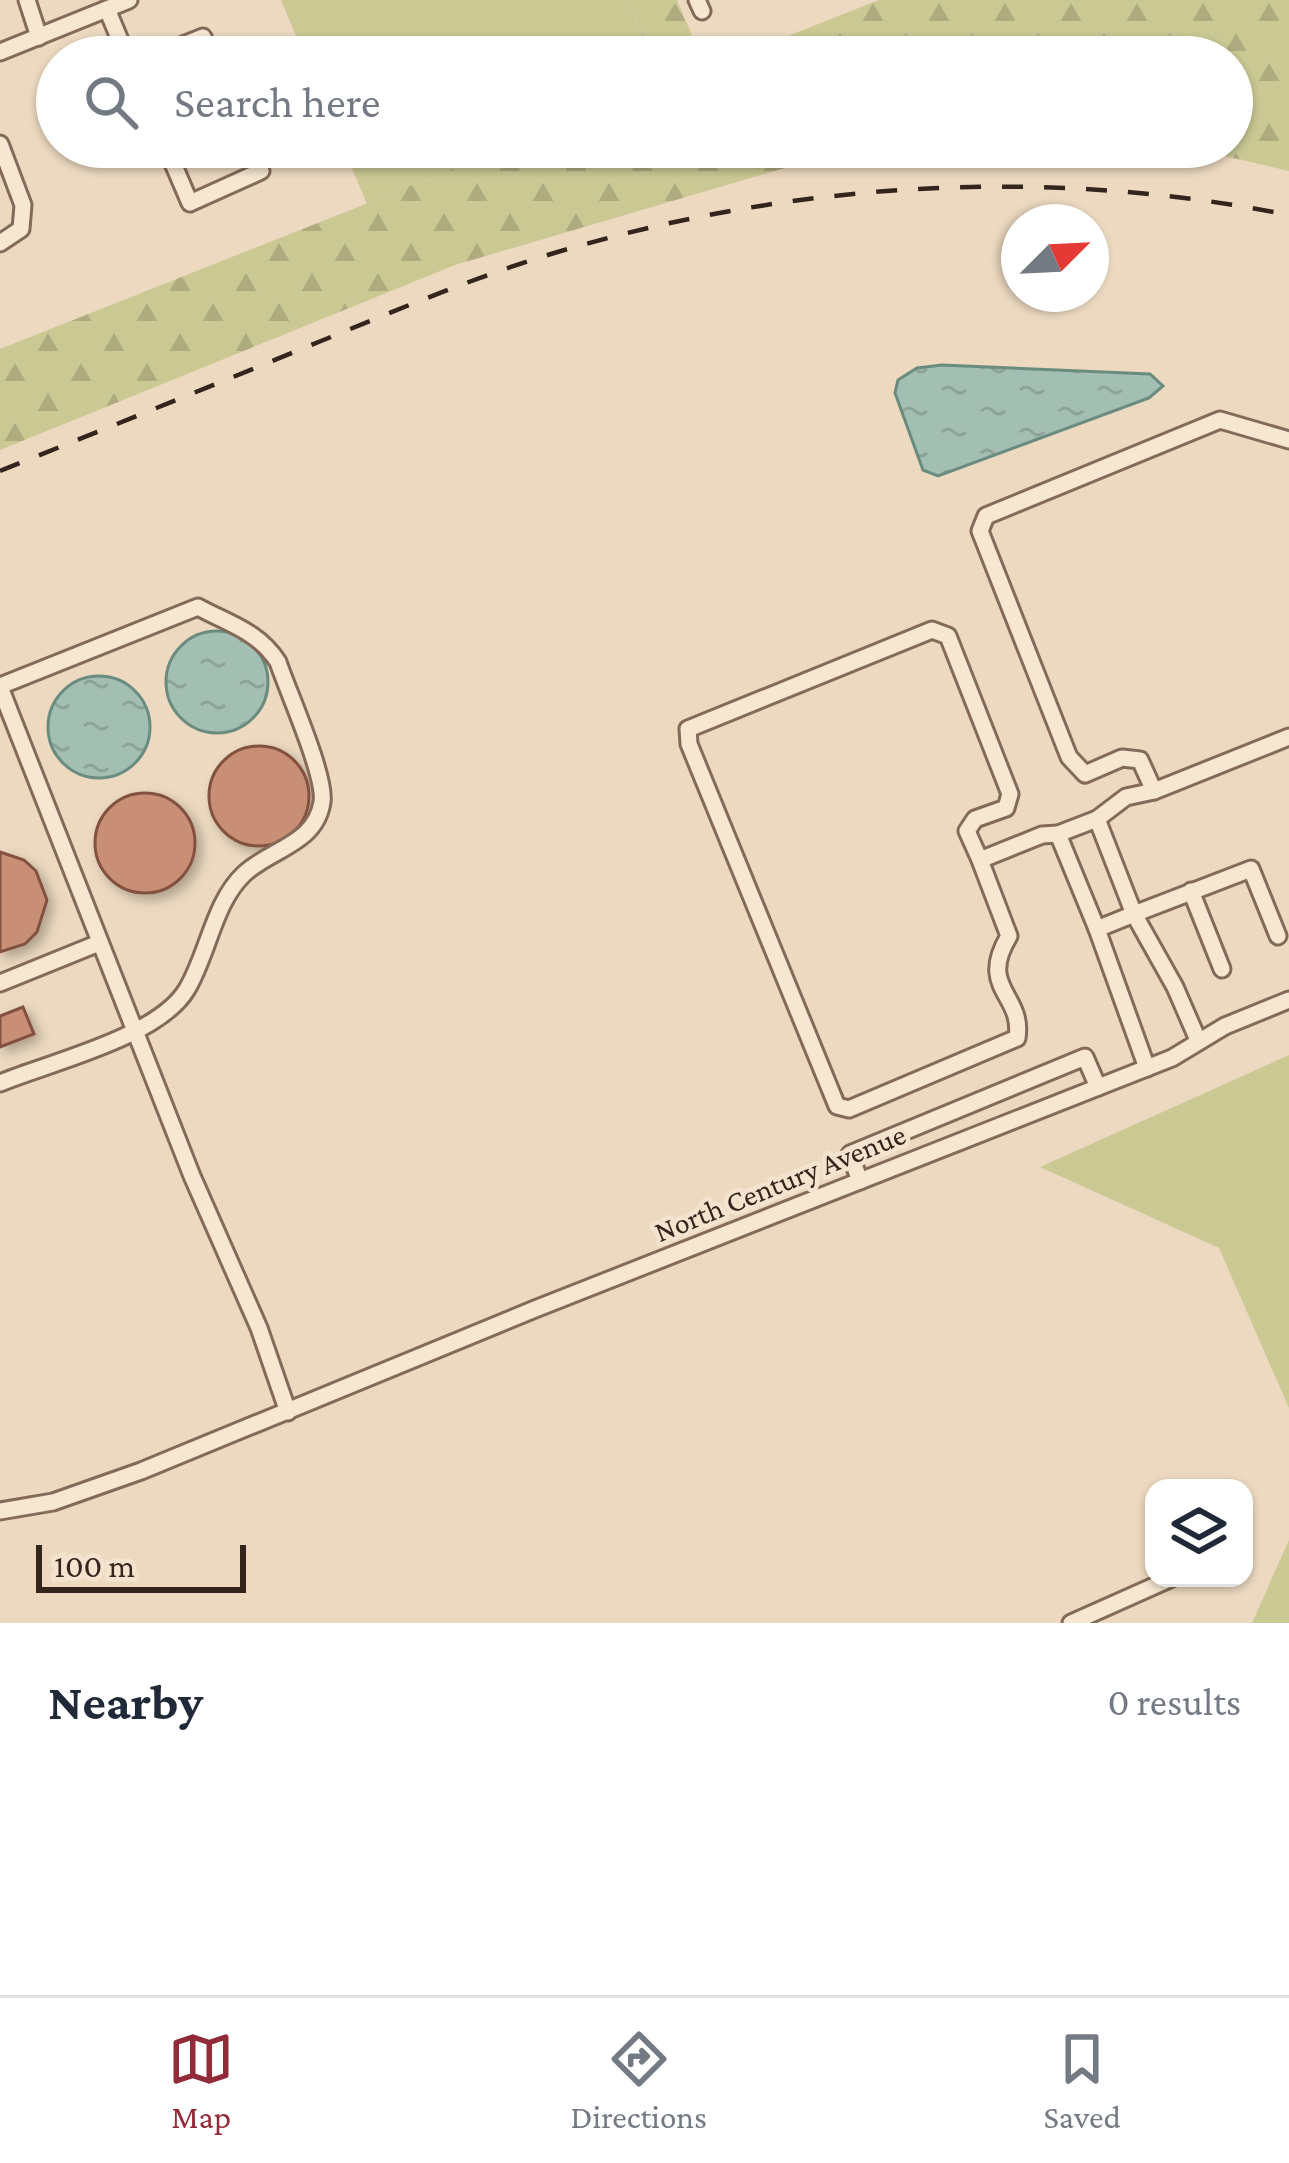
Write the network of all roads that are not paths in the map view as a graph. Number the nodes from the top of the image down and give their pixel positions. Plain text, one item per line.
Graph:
1 (26, 0) edge
2 (129, 0) edge
3 (96, 8) edge
4 (39, 36) edge
5 (41, 36) edge
6 (114, 36) edge
7 (36, 38) edge
8 (0, 52) edge
9 (0, 144) edge
10 (175, 168) edge
11 (260, 168) edge
12 (0, 242) edge
13 (1289, 440) edge
14 (0, 687) edge
15 (1289, 737) edge
16 (1154, 791) junction
17 (1097, 819) junction
18 (1058, 834) junction
19 (980, 860) junction
20 (1191, 891) junction
21 (1134, 914) junction
22 (1097, 928) junction
23 (1278, 935) dead end
24 (99, 943) junction
25 (1222, 970) dead end
26 (0, 983) edge
27 (1289, 1000) edge
28 (134, 1031) junction
29 (1198, 1040) junction
30 (1147, 1068) junction
31 (0, 1083) edge
32 (1098, 1087) junction
33 (860, 1180) junction
34 (288, 1412) junction
35 (0, 1511) edge
36 (1152, 1587) edge
37 (1071, 1623) edge

1 - 4 street
2 - 3 street
3 - 5 street
3 - 6 street
7 - 8 street
9 - 12 street
10 - 11 street
13 - 16 street
14 - 24 street
14 - 28 street
15 - 16 street
16 - 17 street
17 - 18 street
17 - 21 street
18 - 19 street
18 - 22 street
19 - 19 street
20 - 21 street
20 - 23 street
20 - 25 street
21 - 22 street
21 - 29 street
22 - 30 street
24 - 26 street
24 - 28 street
27 - 29 street, North Century Avenue
28 - 31 street
28 - 34 street
29 - 30 street, North Century Avenue
30 - 32 street, North Century Avenue
32 - 33 street, North Century Avenue
32 - 33 street
33 - 34 street, North Century Avenue
34 - 35 street, North Century Avenue
36 - 37 street

